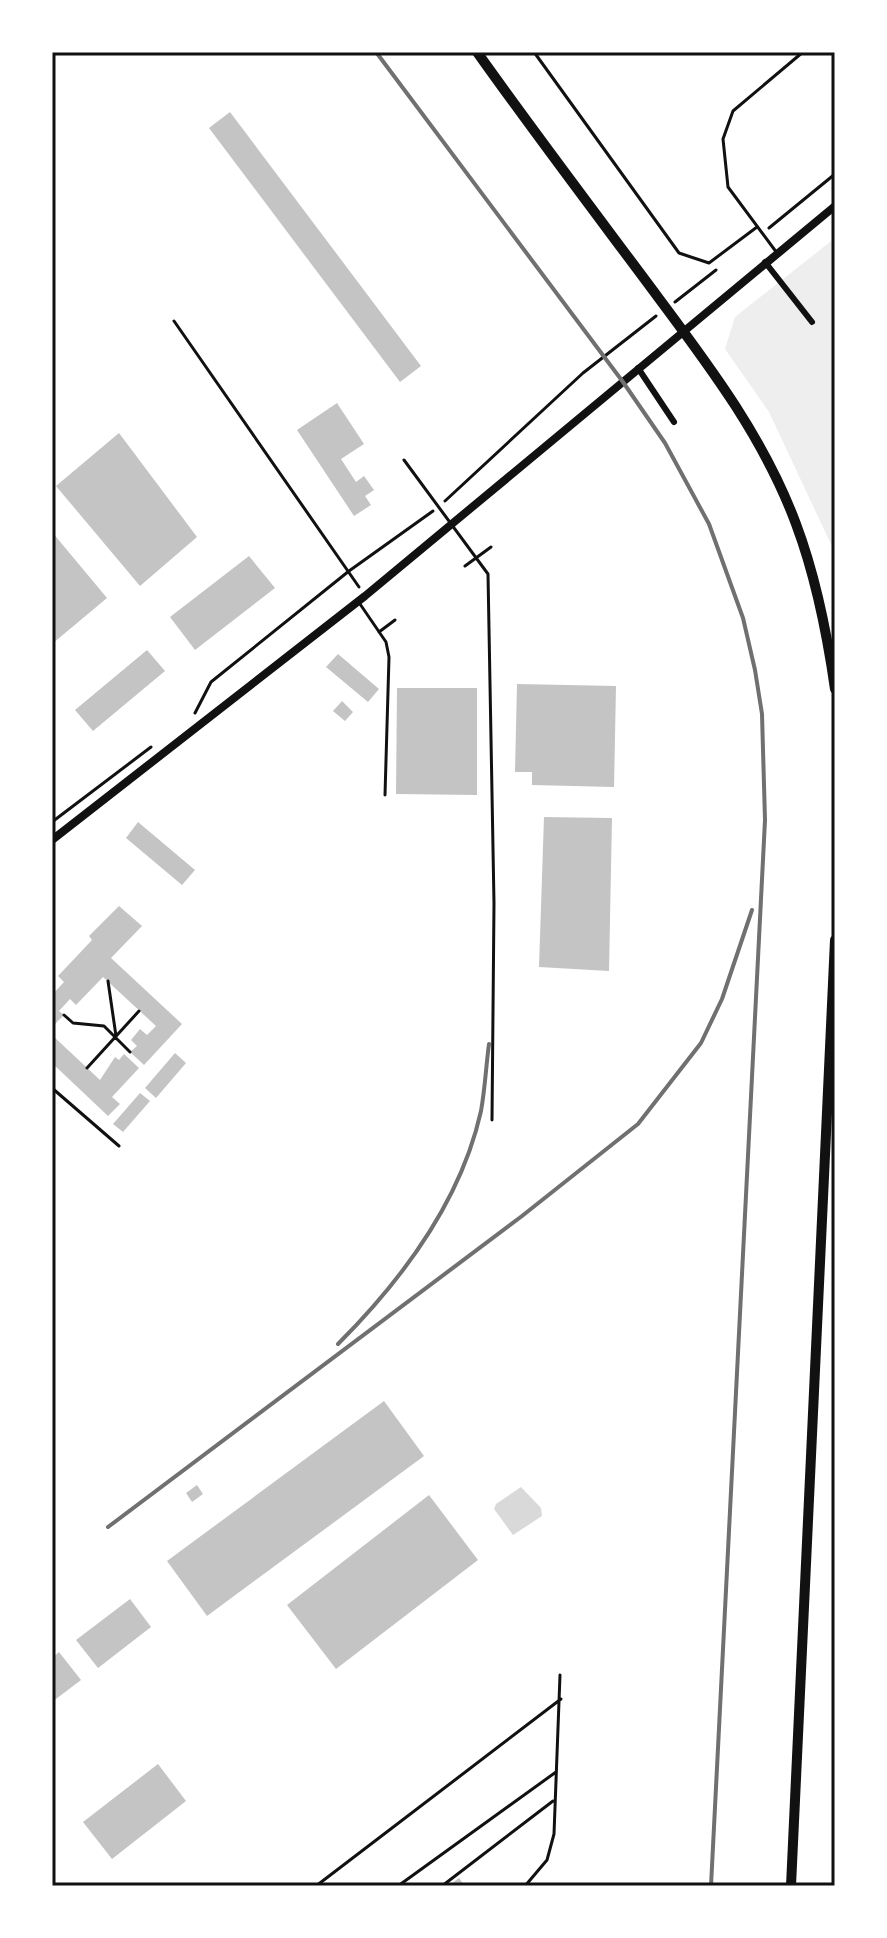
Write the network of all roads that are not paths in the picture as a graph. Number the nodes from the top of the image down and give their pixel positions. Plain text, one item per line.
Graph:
1 (477, 52) edge
2 (534, 52) edge
3 (803, 52) edge
4 (835, 206) edge
5 (757, 227) junction
6 (777, 253) junction
7 (765, 262) junction
8 (812, 322) dead end
9 (683, 330) junction
10 (638, 368) junction
11 (674, 422) dead end
12 (404, 460) dead end
13 (452, 522) junction
14 (491, 547) dead end
15 (477, 558) junction
16 (465, 566) dead end
17 (362, 598) junction
18 (395, 620) dead end
19 (379, 632) junction
20 (835, 689) edge
21 (385, 795) dead end
22 (52, 840) edge
23 (835, 940) edge
24 (52, 1088) edge
25 (492, 1120) dead end
26 (119, 1146) dead end
27 (560, 1675) dead end
28 (561, 1699) junction
29 (556, 1772) junction
30 (555, 1800) junction
31 (316, 1886) edge
32 (398, 1886) edge
33 (442, 1886) edge
34 (525, 1886) edge
35 (791, 1886) edge

1 - 9 main road
2 - 5 lane
3 - 5 lane
4 - 6 street
5 - 6 lane
6 - 7 street
7 - 8 street
7 - 9 street
9 - 10 street
9 - 20 main road
10 - 11 street
10 - 13 street
12 - 13 lane
13 - 15 lane
13 - 17 street
14 - 15 lane
15 - 16 lane
15 - 25 lane
17 - 19 lane
17 - 22 street
18 - 19 lane
19 - 21 lane
23 - 35 main road
24 - 26 lane
27 - 28 lane
28 - 29 lane
28 - 31 lane
29 - 30 lane
29 - 32 lane
30 - 33 lane
30 - 34 lane

